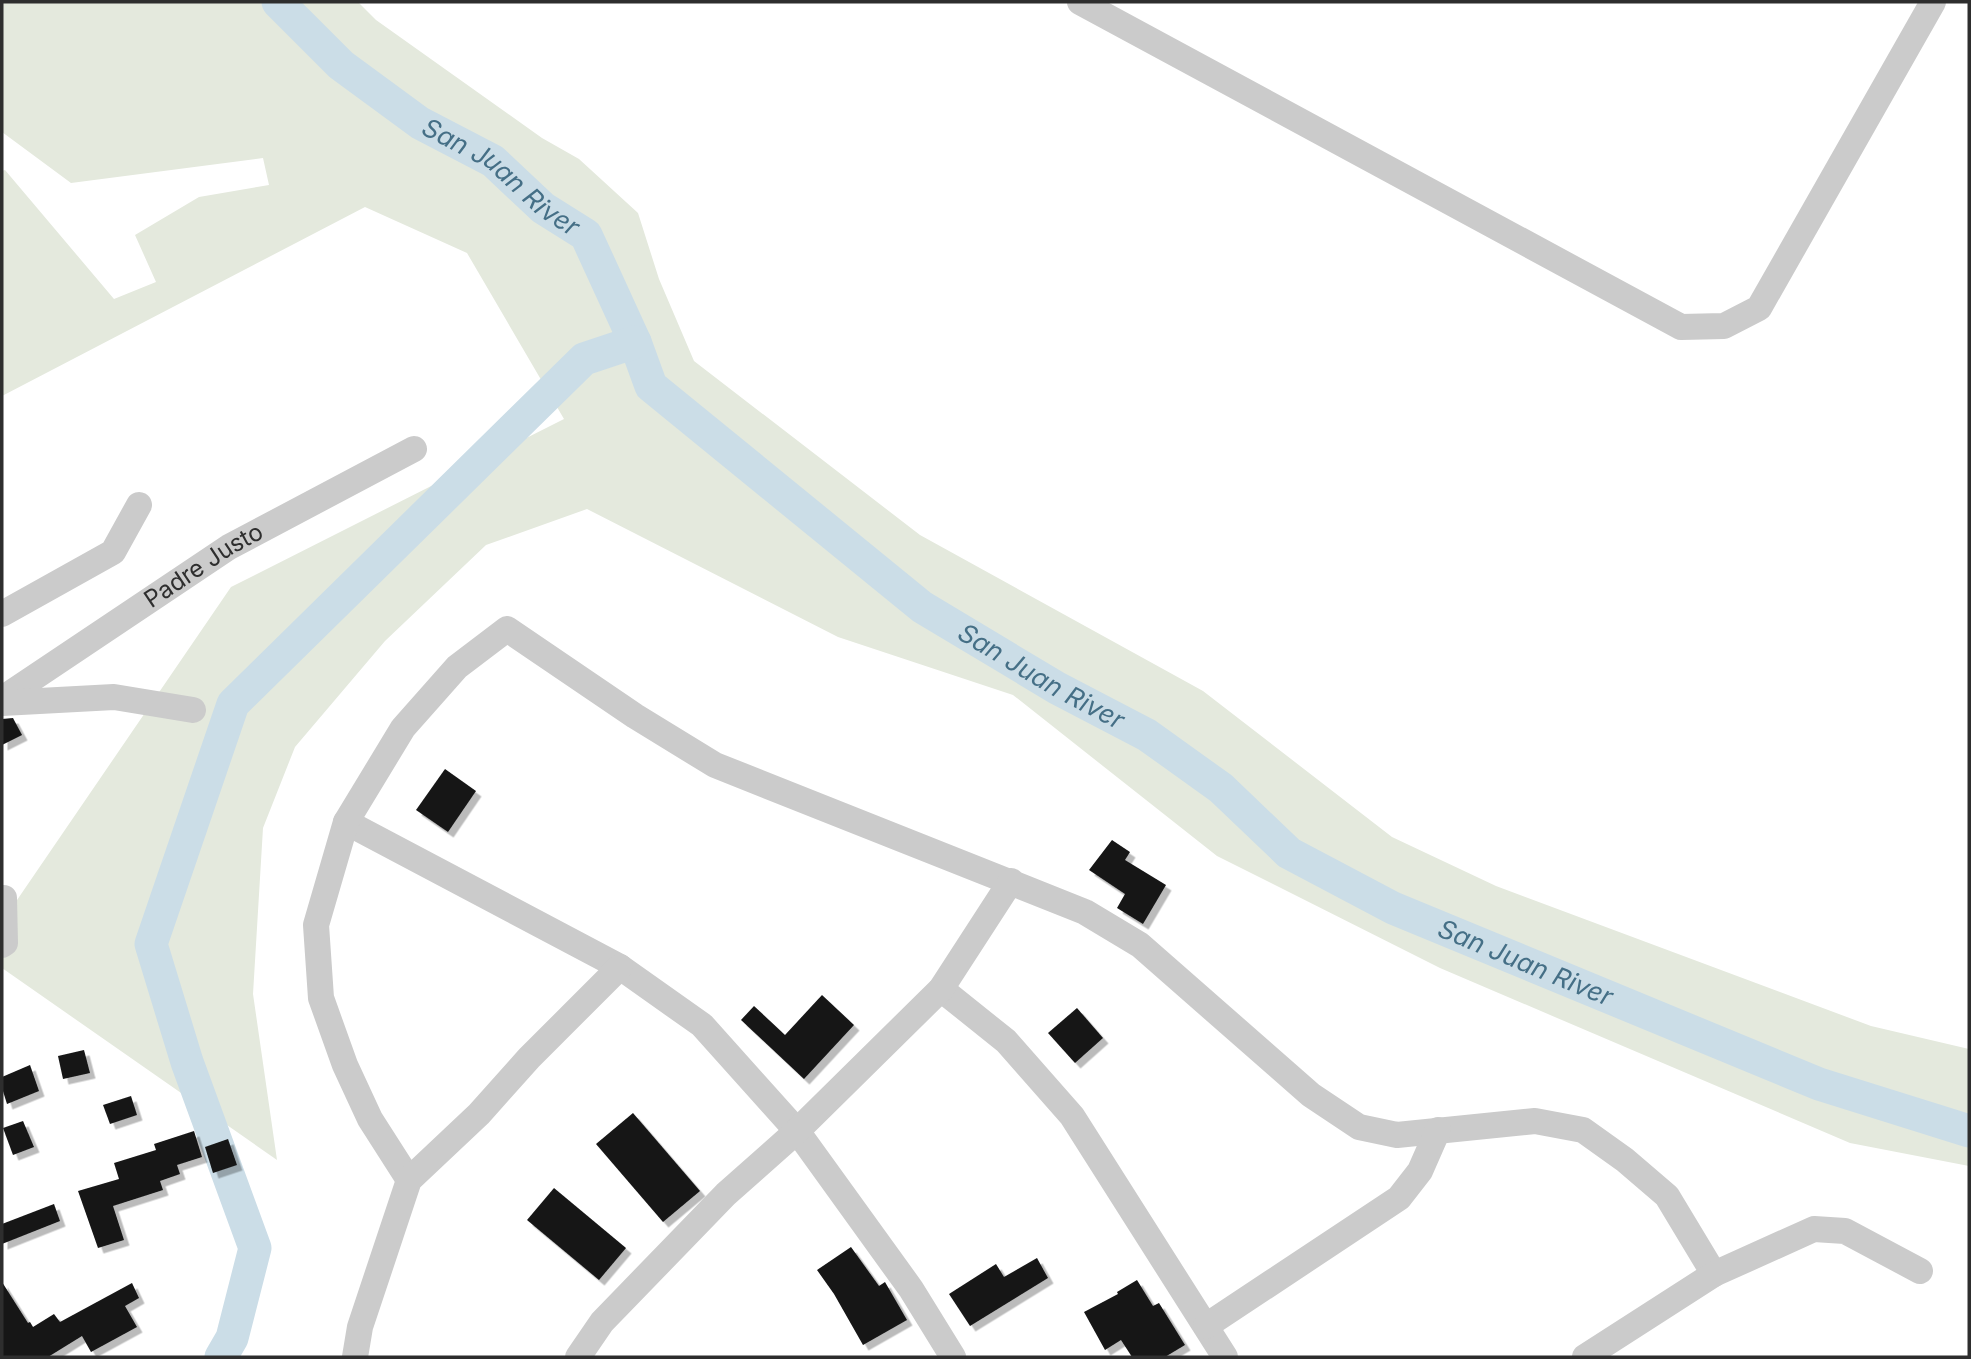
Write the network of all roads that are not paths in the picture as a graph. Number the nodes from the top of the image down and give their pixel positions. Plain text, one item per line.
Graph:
1 (1080, 2) edge
2 (1933, 2) edge
3 (414, 449) dead end
4 (139, 505) dead end
5 (2, 614) edge
6 (2, 701) edge
7 (193, 710) dead end
8 (346, 822) junction
9 (1010, 881) junction
10 (4, 898) dead end
11 (2, 944) edge
12 (620, 967) junction
13 (941, 989) junction
14 (1438, 1130) junction
15 (797, 1131) junction
16 (409, 1180) junction
17 (1920, 1271) dead end
18 (1714, 1274) junction
19 (1206, 1326) junction
20 (355, 1357) edge
21 (579, 1357) edge
22 (953, 1357) edge
23 (1226, 1357) edge
24 (1584, 1357) edge

1 - 2 street
3 - 6 street, Padre Justo
4 - 5 street
6 - 7 street
8 - 9 street
8 - 12 street
8 - 16 street
9 - 13 street
9 - 14 street
10 - 11 street
12 - 15 street
12 - 16 street
13 - 15 street
13 - 19 street
14 - 18 street
14 - 19 street
15 - 21 street
15 - 22 street
16 - 20 street
17 - 18 street
18 - 24 street
19 - 23 street

